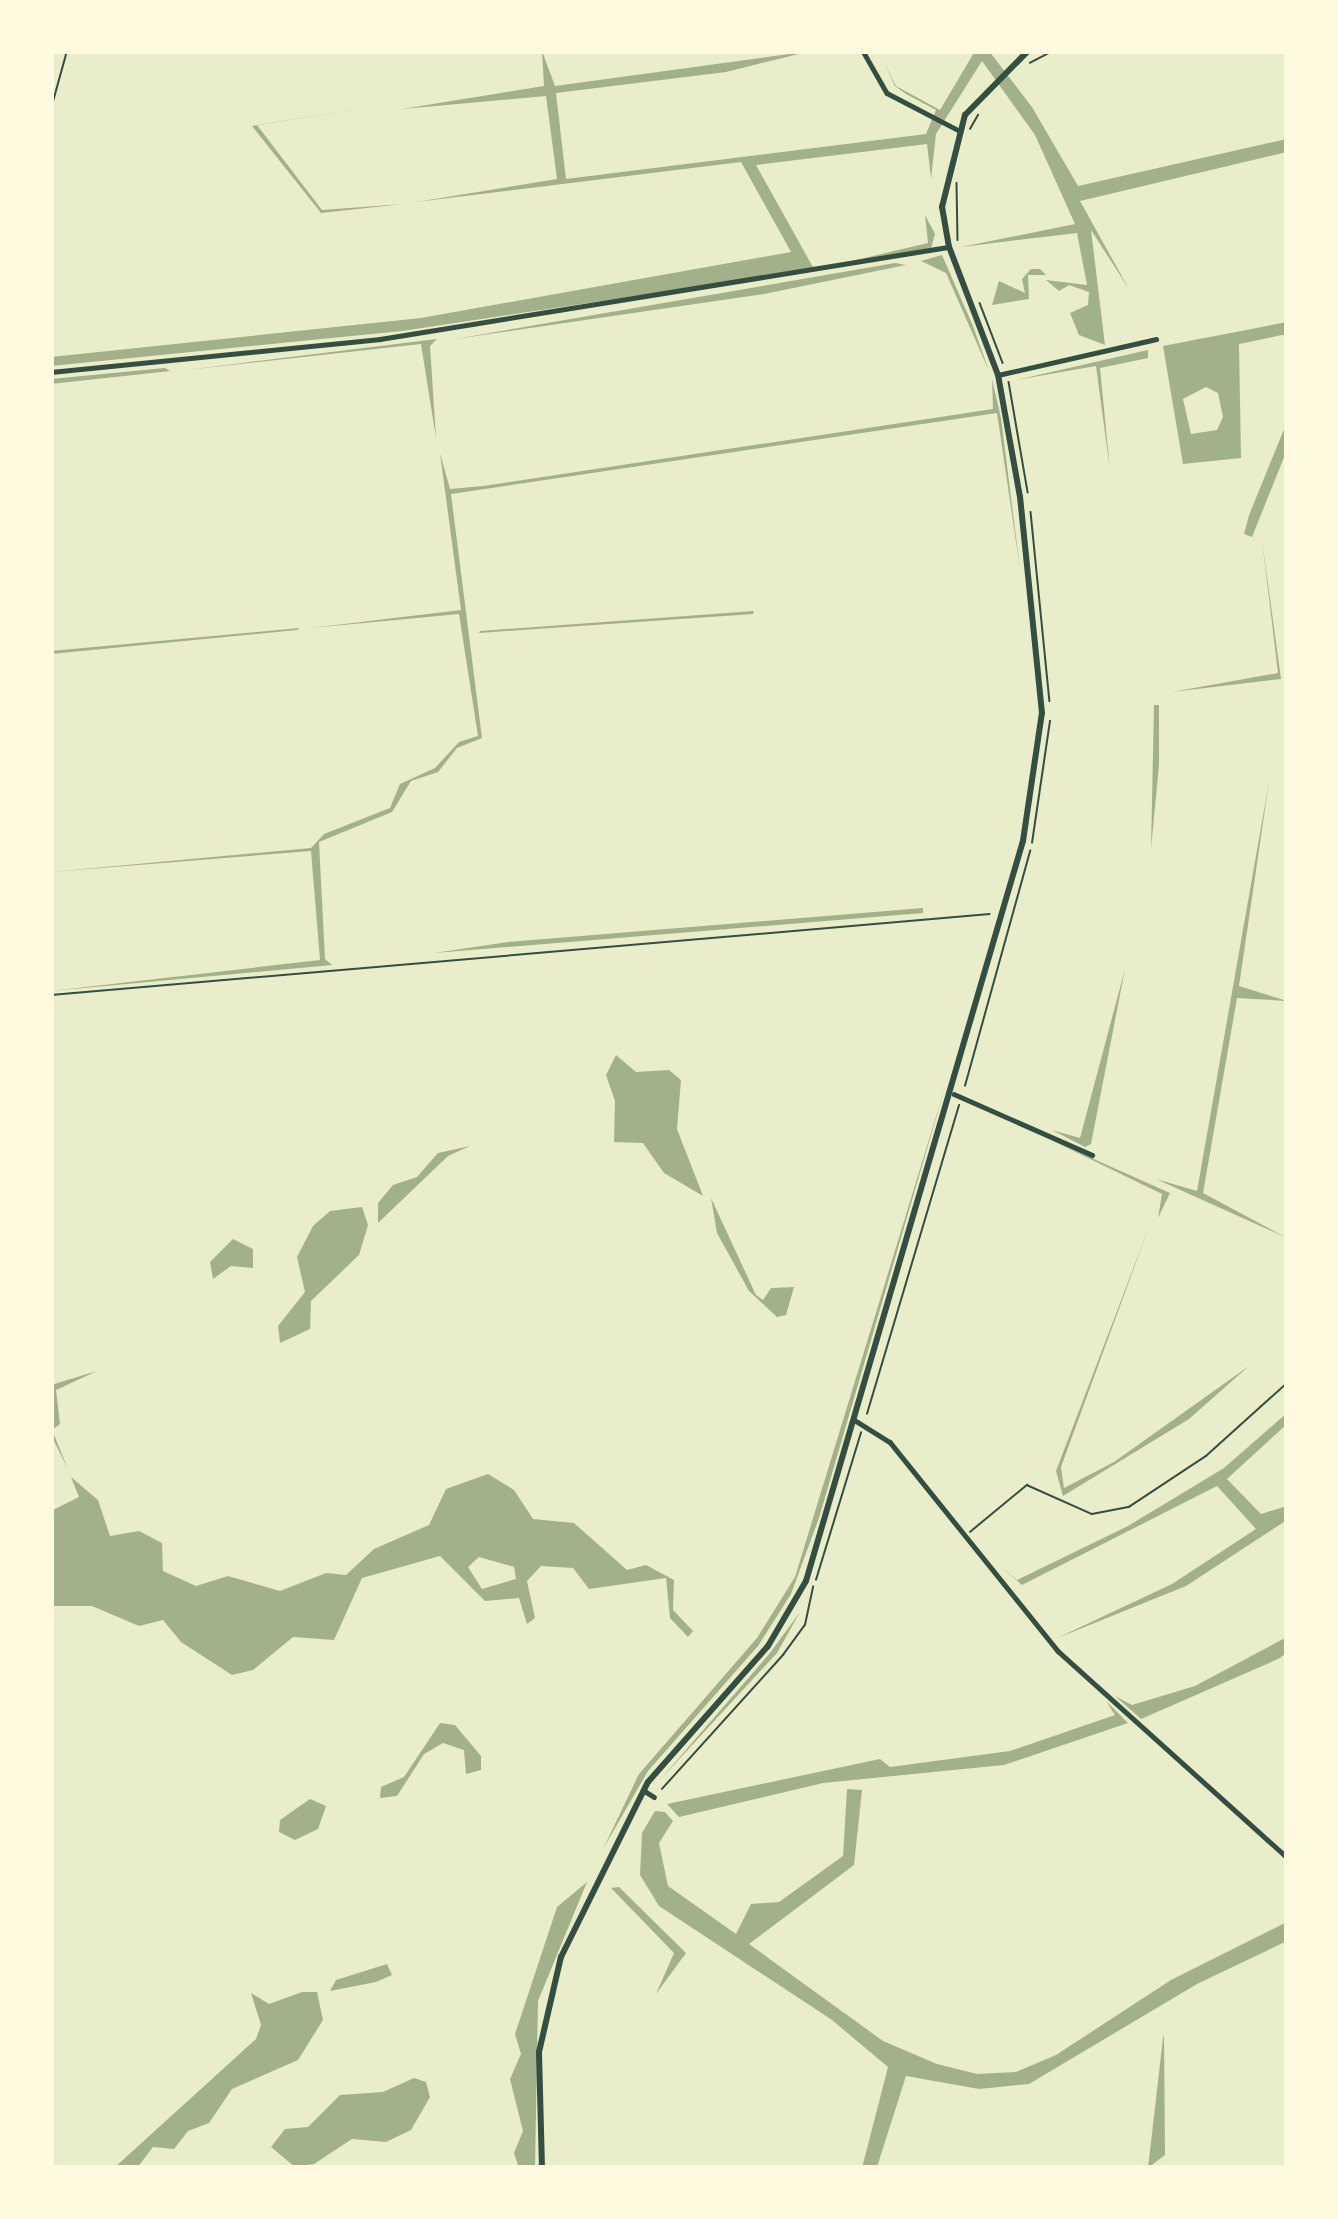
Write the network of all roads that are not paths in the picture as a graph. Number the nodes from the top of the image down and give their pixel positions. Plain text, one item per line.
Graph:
1 (863, 51) edge
2 (1028, 51) edge
3 (958, 130) junction
4 (952, 246) junction
5 (1156, 339) dead end
6 (51, 372) edge
7 (1003, 374) junction
8 (958, 1095) junction
9 (1092, 1155) dead end
10 (860, 1422) junction
11 (644, 1790) junction
12 (653, 1797) road end
13 (1287, 1857) edge
14 (542, 2168) edge

1 - 3 street
2 - 3 street
3 - 4 street
4 - 6 street
4 - 7 street
5 - 7 street
7 - 8 street
8 - 9 street
8 - 10 street
10 - 11 street
10 - 13 street
11 - 12 street
11 - 14 street

